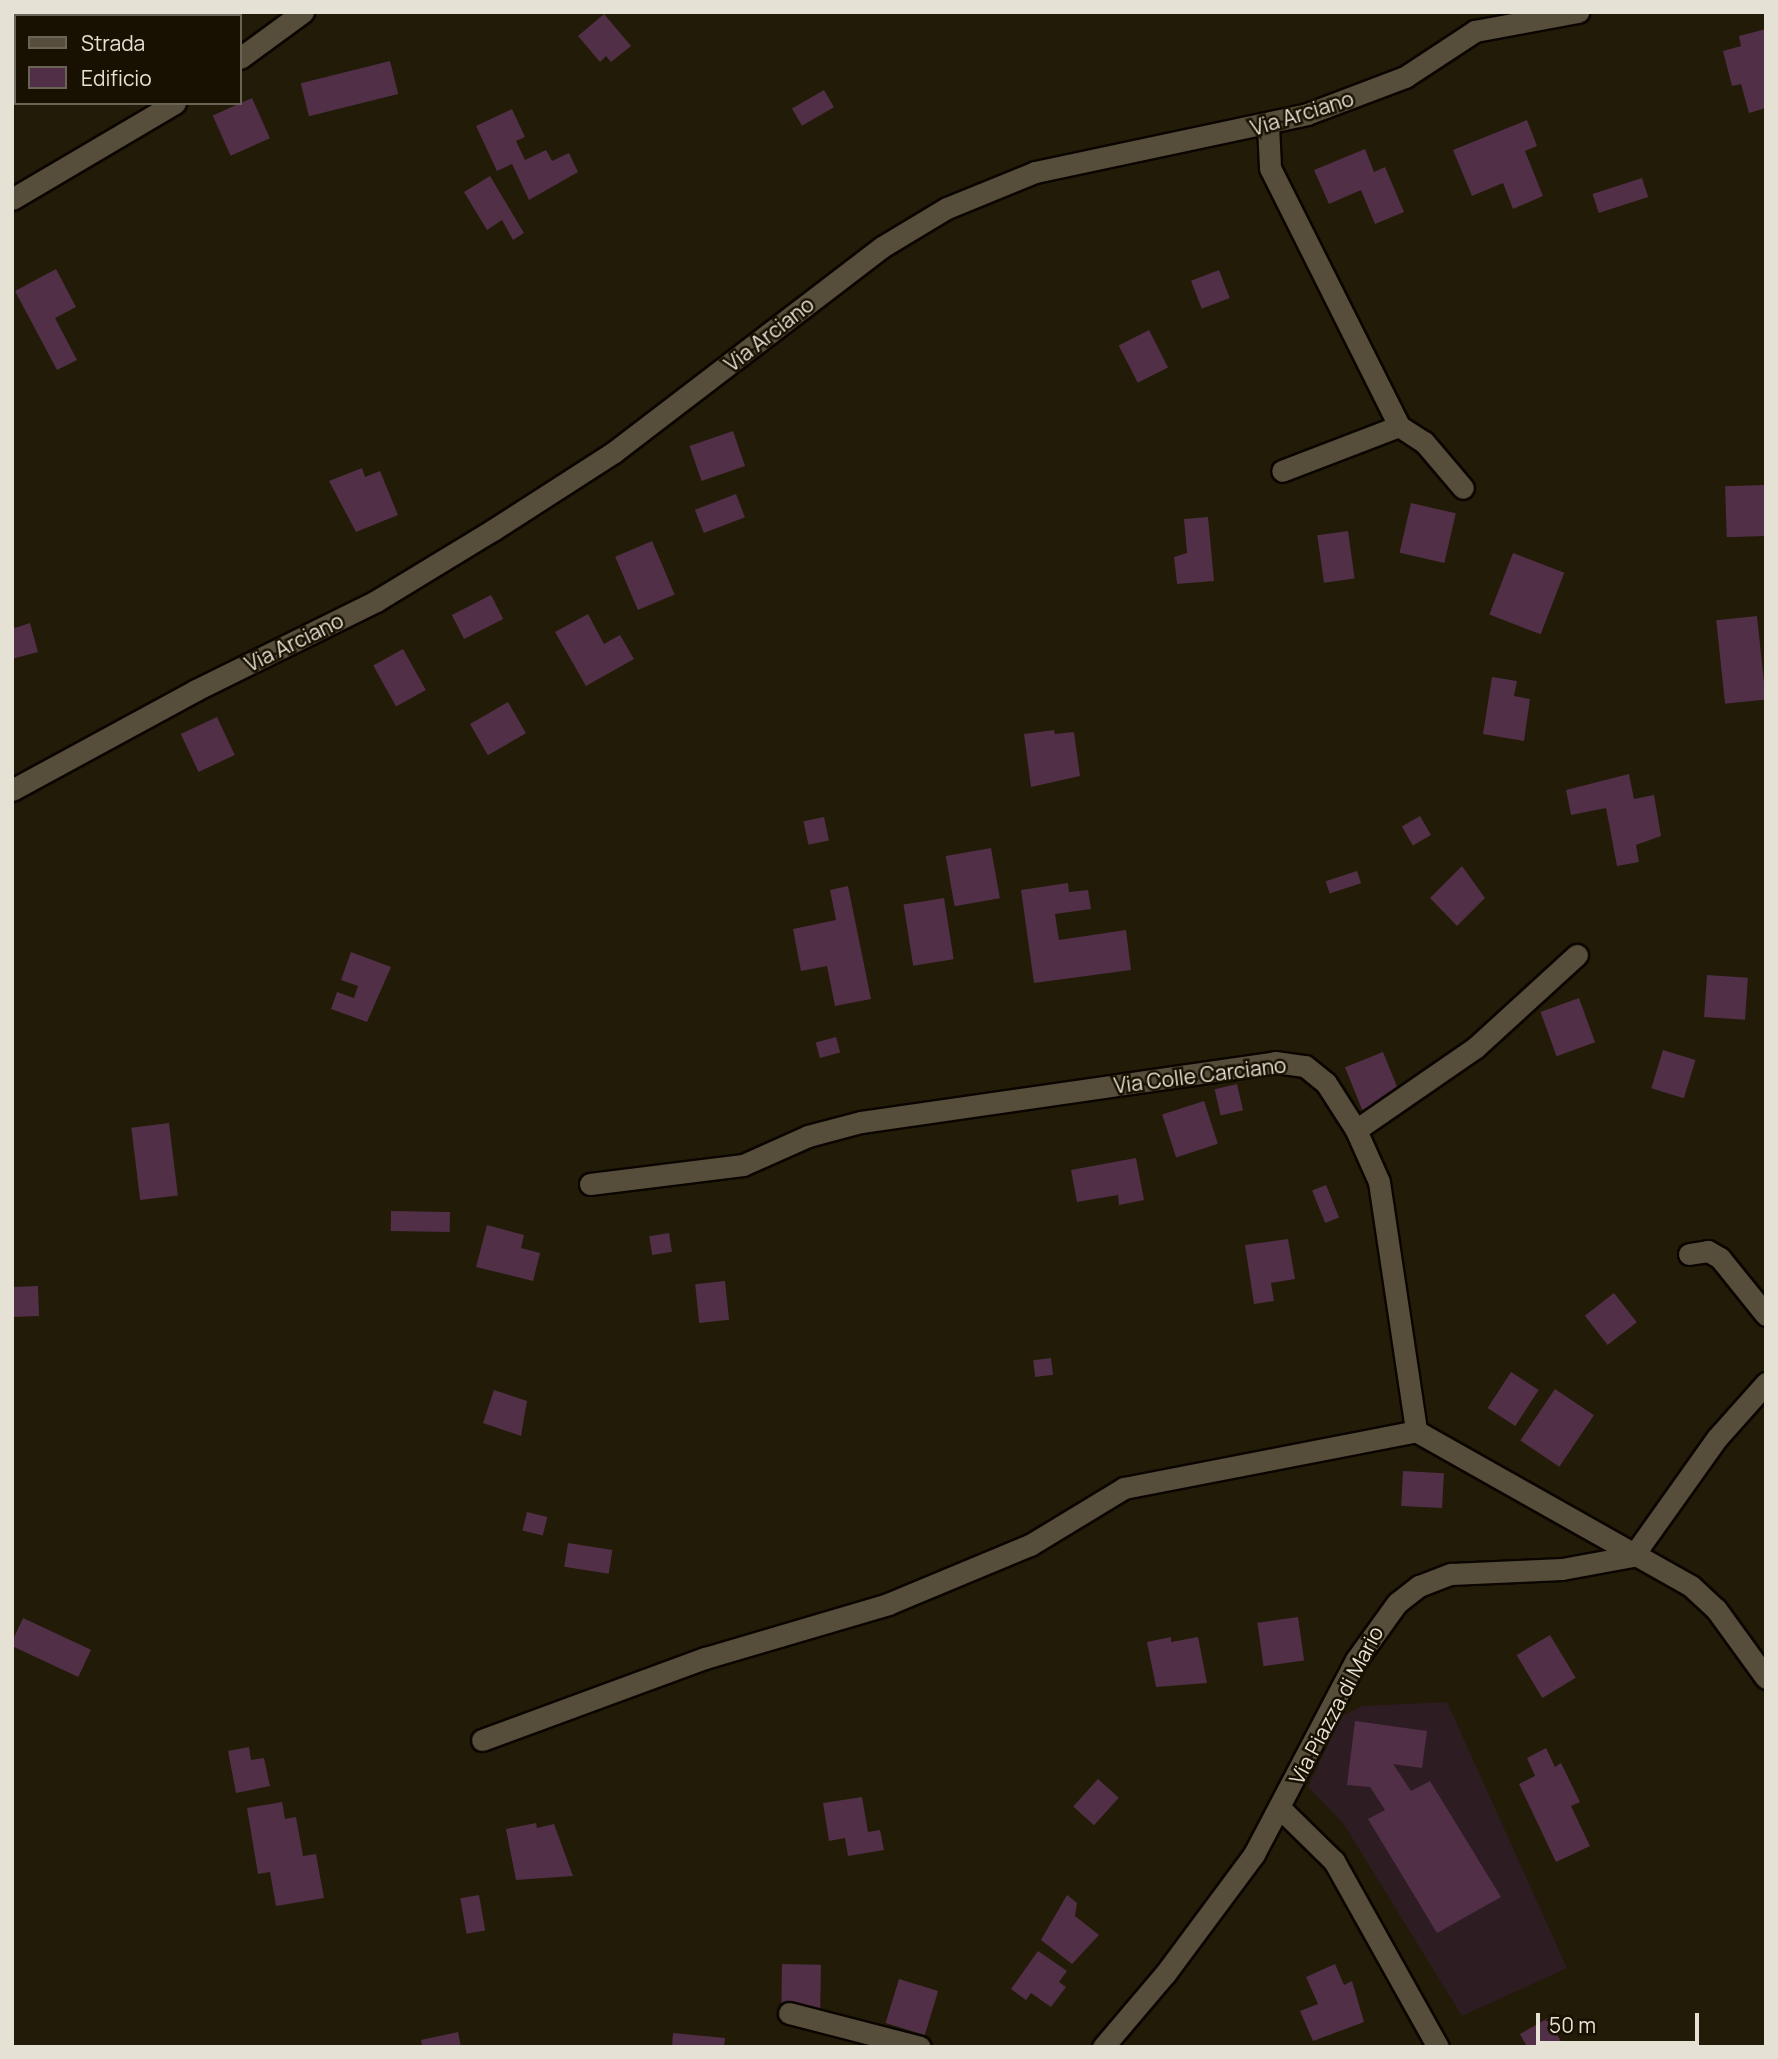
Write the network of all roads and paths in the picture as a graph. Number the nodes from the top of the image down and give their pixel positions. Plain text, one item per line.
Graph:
1 (303, 12) edge
2 (1578, 12) edge
3 (242, 57) edge
4 (172, 105) edge
5 (1268, 125) junction
6 (12, 199) edge
7 (1399, 426) junction
8 (1282, 471) dead end
9 (1463, 488) dead end
10 (12, 790) edge
11 (1577, 955) dead end
12 (1356, 1129) junction
13 (590, 1184) dead end
14 (1689, 1254) dead end
15 (1766, 1315) edge
16 (1766, 1383) edge
17 (1416, 1431) junction
18 (1633, 1556) junction
19 (1766, 1678) edge
20 (482, 1740) dead end
21 (1281, 1809) junction
22 (789, 2013) dead end
23 (920, 2047) edge
24 (1103, 2047) edge
25 (1437, 2047) edge

1 - 3 street
2 - 5 street, Via Arciano
4 - 6 street
5 - 7 street
5 - 10 street, Via Arciano
7 - 8 street
7 - 9 street
11 - 12 street
12 - 13 street, Via Colle Carciano
12 - 17 street, Via Colle Carciano
14 - 15 street
16 - 18 street
17 - 18 street
17 - 20 street
18 - 19 street
18 - 21 street, Via Piazza di Mario
21 - 24 street, Via Piazza di Mario
21 - 25 street
22 - 23 street

